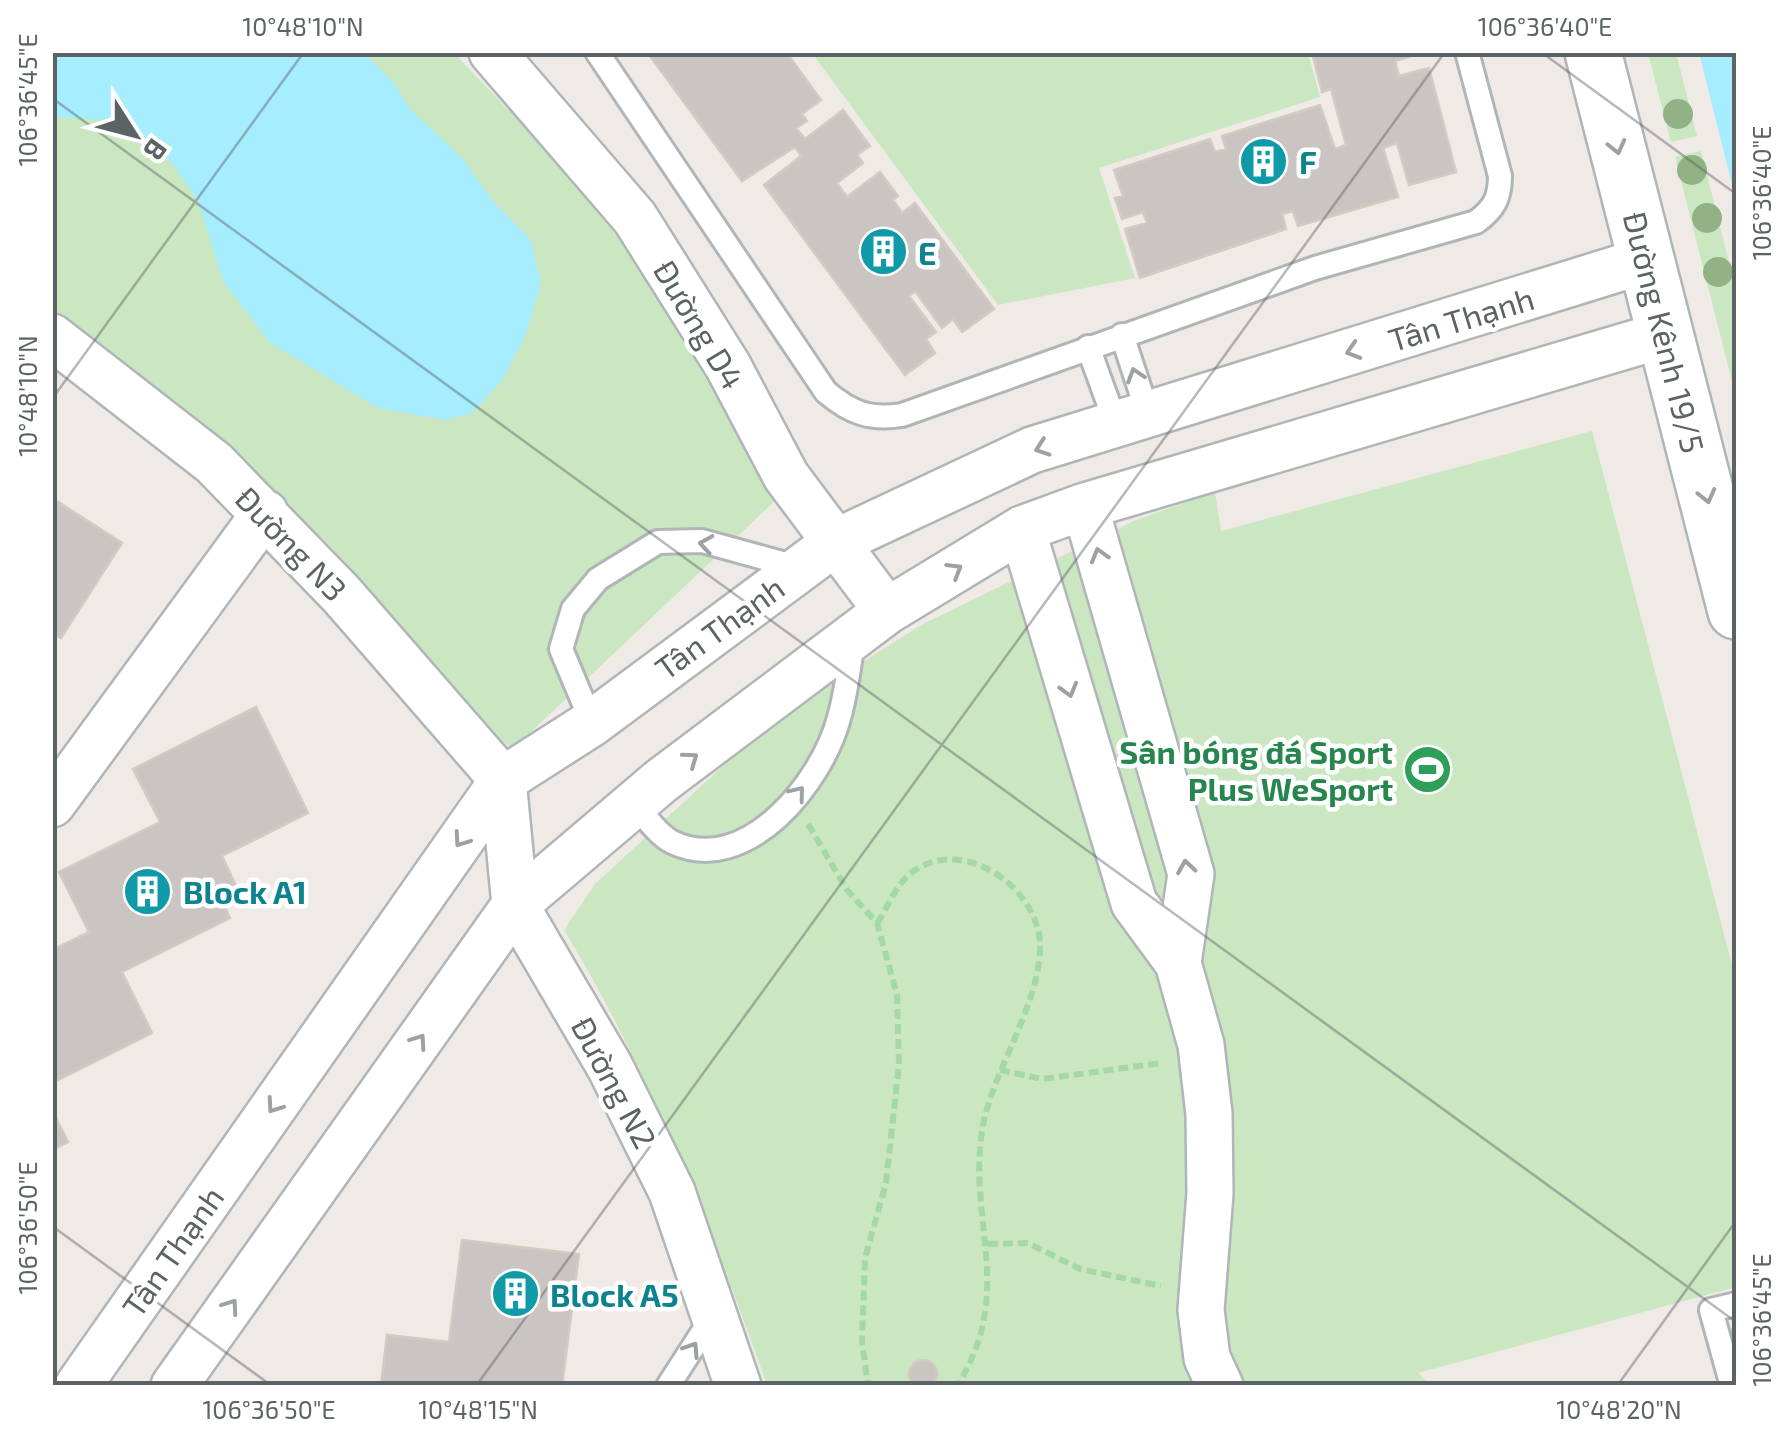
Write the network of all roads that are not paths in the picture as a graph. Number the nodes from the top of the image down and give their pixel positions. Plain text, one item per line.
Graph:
1 (492, 52) edge
2 (597, 52) edge
3 (1468, 52) edge
4 (1593, 52) edge
5 (1646, 260) junction
6 (1666, 334) junction
7 (1122, 335) junction
8 (52, 336) edge
9 (1088, 347) junction
10 (1132, 420) junction
11 (1085, 506) junction
12 (265, 513) junction
13 (1022, 530) junction
14 (836, 542) junction
15 (800, 568) junction
16 (1734, 594) edge
17 (871, 623) junction
18 (592, 723) junction
19 (503, 780) junction
20 (634, 803) junction
21 (52, 804) edge
22 (515, 906) junction
23 (1178, 964) junction
24 (1736, 1304) edge
25 (716, 1313) junction
26 (78, 1386) edge
27 (174, 1386) edge
28 (668, 1386) edge
29 (738, 1386) edge
30 (1220, 1386) edge
31 (1732, 1386) edge

1 - 14 street, Đường D4
2 - 9 lane
3 - 7 lane
4 -> 5 street, Đường Kênh 19/5
5 - 6 street, Đường Kênh 19/5
5 -> 10 street, Tân Thạnh
6 - 11 street
6 -> 16 street, Đường Kênh 19/5
7 - 9 lane
10 -> 7 lane
8 - 12 street, Đường N3
9 - 10 lane
10 -> 14 street, Tân Thạnh
11 - 13 street
23 -> 11 street
12 - 19 street, Đường N3
12 - 21 street
17 -> 13 street
13 -> 23 street
14 - 15 street, Tân Thạnh
14 - 17 street, Đường D4
15 - 18 street, Tân Thạnh
15 -> 18 lane
20 -> 17 street
20 -> 17 lane
18 - 19 street, Tân Thạnh
19 - 22 street, Đường N2
19 -> 26 street, Tân Thạnh
20 - 22 street
22 - 25 street, Đường N2
27 -> 22 street
23 - 30 street
24 - 31 lane
28 -> 25 lane
25 - 29 street, Đường N2

